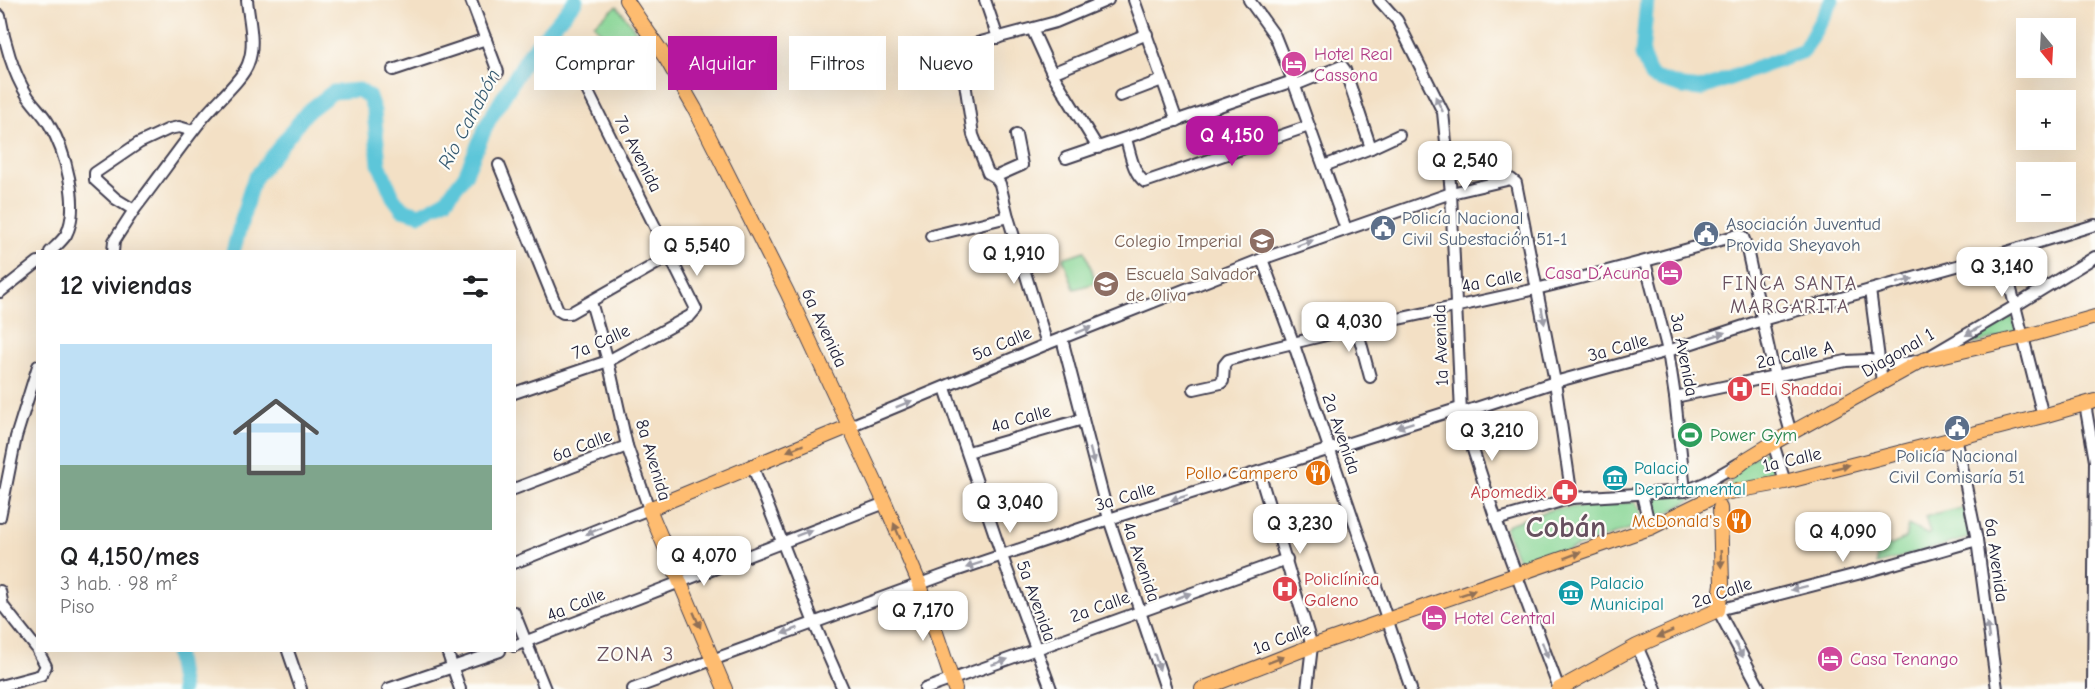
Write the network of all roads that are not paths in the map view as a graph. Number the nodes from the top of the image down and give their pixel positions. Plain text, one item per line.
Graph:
1 (247, 0) edge
2 (471, 0) edge
3 (626, 0) edge
4 (985, 0) edge
5 (1108, 0) edge
6 (1134, 0) edge
7 (1249, 0) edge
8 (1379, 0) edge
9 (0, 16) edge
10 (1032, 29) junction
11 (1147, 34) junction
12 (652, 36) edge
13 (998, 38) junction
14 (486, 39) junction
15 (994, 39) edge
16 (656, 43) edge
17 (393, 70) dead end
18 (498, 72) dead end
19 (1052, 74) junction
20 (1162, 80) junction
21 (1294, 83) junction
22 (587, 90) edge
23 (966, 90) edge
24 (1120, 96) dead end
25 (1177, 121) junction
26 (1309, 126) junction
27 (193, 131) junction
28 (1016, 135) dead end
29 (1399, 135) dead end
30 (1125, 139) junction
31 (1098, 148) junction
32 (1371, 148) junction
33 (1066, 158) dead end
34 (499, 165) dead end
35 (1323, 166) junction
36 (995, 177) junction
37 (1451, 193) junction
38 (134, 210) junction
39 (1008, 217) junction
40 (2095, 225) edge
41 (1346, 229) junction
42 (931, 236) dead end
43 (52, 250) edge
44 (113, 250) edge
45 (2002, 254) junction
46 (670, 256) junction
47 (2095, 257) edge
48 (1262, 259) junction
49 (1645, 262) junction
50 (36, 264) edge
51 (1538, 288) junction
52 (1870, 290) junction
53 (0, 292) edge
54 (591, 302) junction
55 (1456, 305) junction
56 (2015, 306) junction
57 (696, 309) joint
58 (2095, 317) edge
59 (1762, 320) junction
60 (1359, 327) junction
61 (2023, 337) junction
62 (1062, 339) junction
63 (1293, 342) junction
64 (1047, 344) junction
65 (1668, 351) junction
66 (1923, 360) junction
67 (608, 361) junction
68 (1880, 362) junction
69 (36, 372) edge
70 (1371, 377) dead end
71 (1775, 377) junction
72 (1556, 382) junction
73 (1882, 382) junction
74 (945, 388) junction
75 (1194, 389) dead end
76 (516, 392) edge
77 (1675, 397) junction
78 (2090, 403) edge
79 (1460, 410) junction
80 (2043, 417) junction
81 (1083, 419) junction
82 (850, 426) junction
83 (1791, 433) junction
84 (1956, 437) junction
85 (1773, 443) junction
86 (627, 446) junction
87 (1328, 450) junction
88 (968, 452) junction
89 (1747, 459) junction
90 (752, 465) junction
91 (1732, 471) tunnel mouth
92 (1258, 472) junction
93 (1785, 482) junction
94 (516, 488) edge
95 (1685, 491) junction
96 (2095, 492) edge
97 (1642, 494) junction
98 (1572, 498) junction
99 (885, 503) junction
100 (1720, 508) tunnel mouth
101 (649, 509) junction
102 (0, 517) edge
103 (1109, 519) junction
104 (1496, 520) junction
105 (1650, 528) junction
106 (1977, 540) junction
107 (782, 541) junction
108 (1002, 556) junction
109 (1287, 559) junction
110 (516, 562) edge
111 (1518, 575) junction
112 (680, 582) junction
113 (920, 585) junction
114 (0, 591) edge
115 (1718, 610) junction
116 (1140, 611) junction
117 (516, 617) edge
118 (1388, 621) junction
119 (814, 623) junction
120 (526, 642) junction
121 (516, 645) edge
122 (1312, 646) junction
123 (1637, 646) junction
124 (36, 647) edge
125 (1036, 650) junction
126 (39, 652) edge
127 (292, 652) edge
128 (447, 652) edge
129 (497, 652) edge
130 (713, 658) junction
131 (453, 667) junction
132 (953, 684) edge
133 (0, 686) edge
134 (301, 689) edge
135 (388, 689) edge
136 (460, 689) edge
137 (545, 689) edge
138 (633, 689) edge
139 (725, 689) edge
140 (843, 689) edge
141 (925, 689) edge
142 (1051, 689) edge
143 (1166, 689) edge
144 (1202, 689) edge
145 (1307, 689) edge
146 (1411, 689) edge
147 (1559, 689) edge
148 (1656, 689) edge
149 (1760, 689) edge
150 (1997, 689) edge
151 (2093, 689) edge

1 - 27 street
2 - 14 street
3 - 12 main road, 6a Avenida
4 - 13 street
5 - 10 street
6 - 11 street
7 - 21 street
37 -> 8 street, 1a Avenida
9 - 43 street
10 - 13 street
10 - 19 street
11 - 19 street
11 - 20 street
13 - 15 street
14 - 17 street
14 - 18 street
16 - 82 main road, 6a Avenida
19 - 31 street
20 - 24 street
20 - 25 street
21 - 25 street
21 - 26 street
21 - 32 street
22 - 46 street, 7a Avenida
23 - 36 street
25 - 30 street
26 - 30 street
26 - 35 street
27 - 38 street
27 - 38 street
28 - 36 street
29 - 32 street
30 - 31 street
31 - 33 street
32 - 35 street
34 - 54 street
35 - 41 street
36 - 39 street
37 - 41 street, 5a Calle
37 - 51 street, 5a Calle
37 - 55 street, 1a Avenida
38 - 44 street
39 - 42 street
39 - 64 street
40 - 45 street, 3a Calle
48 -> 41 street, 5a Calle
52 -> 45 street, 3a Calle
45 - 56 street
46 - 54 street
46 - 57 street, 7a Avenida
47 - 56 street, Diagonal 1
62 -> 48 street, 5a Calle
48 - 63 street, 2a Avenida
49 - 51 street, 4a Calle
49 - 59 street, 4a Calle
49 - 65 street, 3a Avenida
50 - 53 street
51 - 55 street, 4a Calle
51 -> 72 street
52 - 59 street, 3a Calle
52 - 68 street
54 - 67 street, 8a Avenida
55 - 60 street, 4a Calle
55 - 79 street, 1a Avenida
56 - 61 street
56 -> 66 street, Diagonal 1
57 - 67 street, 7a Calle
58 - 61 main road
65 -> 59 street, 3a Calle
59 - 71 street
60 - 63 street, 4a Calle
60 - 70 street
61 - 66 main road
61 - 80 street
62 - 64 street, 5a Calle
62 - 81 street, 4a Avenida
63 - 75 street, 4a Calle
63 - 87 street, 2a Avenida
64 - 74 street, 5a Calle
65 - 72 street, 3a Calle
65 - 77 street, 3a Avenida
66 - 68 street, 2a Calle A
66 - 73 main road, Diagonal 1
67 - 76 street, 7a Calle
67 - 86 street, 8a Avenida
68 - 71 street, 2a Calle A
68 - 73 street
69 - 102 street
71 - 77 street, 2a Calle A
71 - 83 street
72 - 79 street, 3a Calle
72 - 98 street
73 - 83 main road, Diagonal 1
82 -> 74 street, 5a Calle
74 - 88 street, 5a Avenida
77 - 95 street, 3a Avenida
78 - 80 main road, 1a Calle
78 - 96 street
79 -> 87 street, 3a Calle
79 - 104 street, 1a Avenida
80 - 84 main road, 1a Calle
81 - 88 street, 4a Calle
81 -> 103 street, 4a Avenida
82 -> 90 main road, 5a Calle
82 - 99 main road, 6a Avenida
83 - 85 main road, Diagonal 1
93 -> 84 main road, 1a Calle
84 - 106 street, 6a Avenida
85 - 89 main road, Diagonal 1
85 - 93 street
86 - 94 street, 6a Calle
86 - 101 street, 8a Avenida
87 - 92 street, 3a Calle
87 - 118 street, 2a Avenida
88 - 108 street, 5a Avenida
89 - 91 main road
89 - 95 street, Diagonal 1
90 - 101 main road, 5a Calle
90 - 107 street
92 -> 103 street, 3a Calle
92 - 109 street
93 - 105 main road, 1a Calle
95 - 97 street
96 - 151 street
97 - 98 street
97 - 105 street
98 - 104 street
107 -> 99 street, 4a Calle
113 -> 99 main road, 6a Avenida
100 -> 115 main road
101 -> 110 street, 5a Calle
101 - 112 main road, 8a Avenida
103 - 108 street, 3a Calle
103 - 116 street, 4a Avenida
104 - 111 street, 1a Avenida
111 -> 105 main road, 1a Calle
106 -> 115 street, 2a Calle
150 -> 106 street, 6a Avenida
107 - 112 street, 4a Calle
107 - 119 street
108 -> 113 street, 3a Calle
108 - 125 street, 5a Avenida
116 -> 109 street, 2a Calle
109 - 122 street
118 -> 111 main road, 1a Calle
111 -> 147 street, 1a Avenida
112 - 120 street, 4a Calle
112 -> 130 main road, 8a Avenida
113 - 119 street, 3a Calle
113 - 132 main road, 6a Avenida
114 - 124 street
115 -> 123 main road, 2a Calle
115 -> 149 street
116 - 125 street, 2a Calle
116 -> 143 street, 4a Avenida
117 - 120 street
118 - 122 main road, 1a Calle
118 - 146 street, 2a Avenida
119 -> 130 street, 3a Calle
119 - 140 street
120 - 121 street, 4a Calle
120 - 137 street
144 -> 122 main road, 1a Calle
122 - 145 street
123 - 147 main road, 2a Calle
123 - 148 street
132 -> 125 street, 2a Calle
125 - 142 street, 5a Avenida
126 - 133 street
127 - 134 street
128 - 131 street
129 - 131 street
130 - 138 street, 3a Calle
130 - 139 main road, 8a Avenida
131 - 135 street
131 - 136 street
132 - 141 street, 2a Calle

